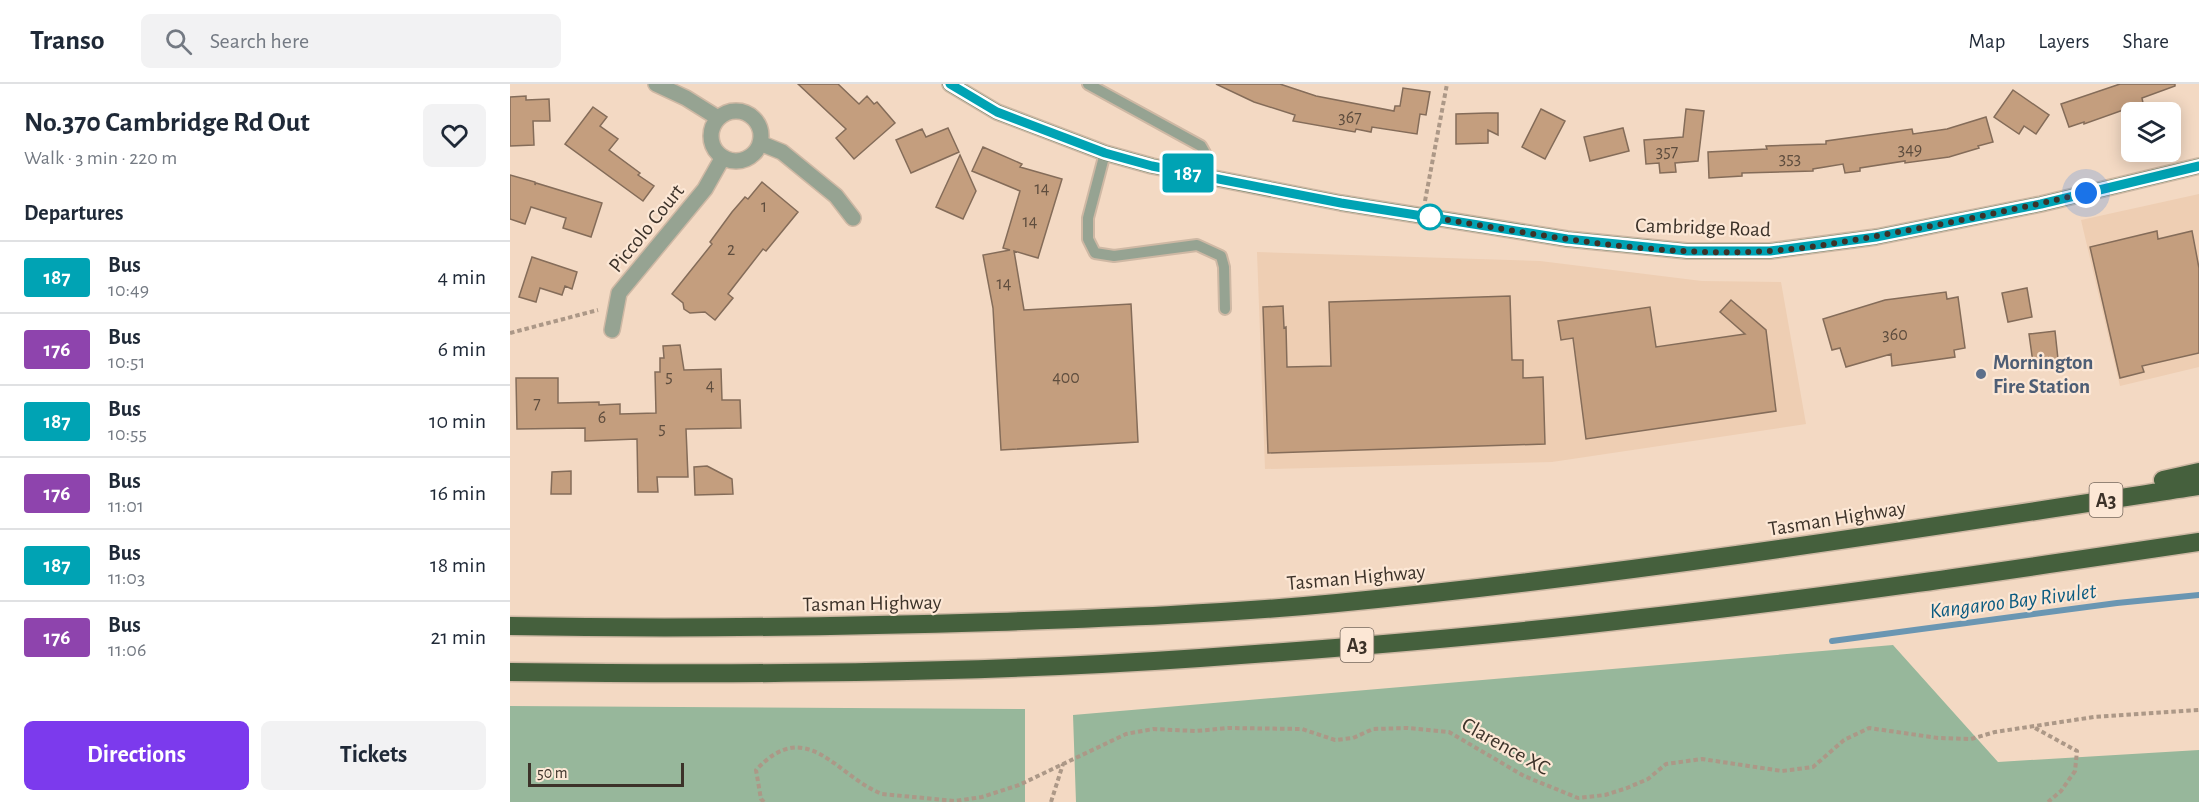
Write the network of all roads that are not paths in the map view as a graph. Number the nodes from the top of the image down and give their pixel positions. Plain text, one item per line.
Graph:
1 (656, 84) edge
2 (950, 84) edge
3 (1088, 84) edge
4 (718, 118) junction
5 (760, 143) junction
6 (1105, 153) junction
7 (723, 157) junction
8 (2199, 166) edge
9 (1202, 176) junction
10 (853, 218) dead end
11 (1226, 309) dead end
12 (612, 330) dead end
13 (2199, 472) edge
14 (2199, 486) edge
15 (2012, 514) junction
16 (2199, 542) edge
17 (2199, 553) edge
18 (1943, 580) junction
19 (510, 626) edge
20 (510, 672) edge

1 - 4 street
2 - 6 main road, Cambridge Road
3 - 9 lane
4 - 5 street
4 - 7 street
5 - 7 street
5 - 10 street
6 - 9 main road, Cambridge Road
6 - 11 lane
7 - 12 street, Piccolo Court
8 - 9 main road, Cambridge Road
13 - 15 highway
14 - 15 highway, Tasman Highway / A3
15 - 19 highway, Tasman Highway / A3
16 - 18 highway, A3
17 - 18 highway
18 - 20 highway, A3

